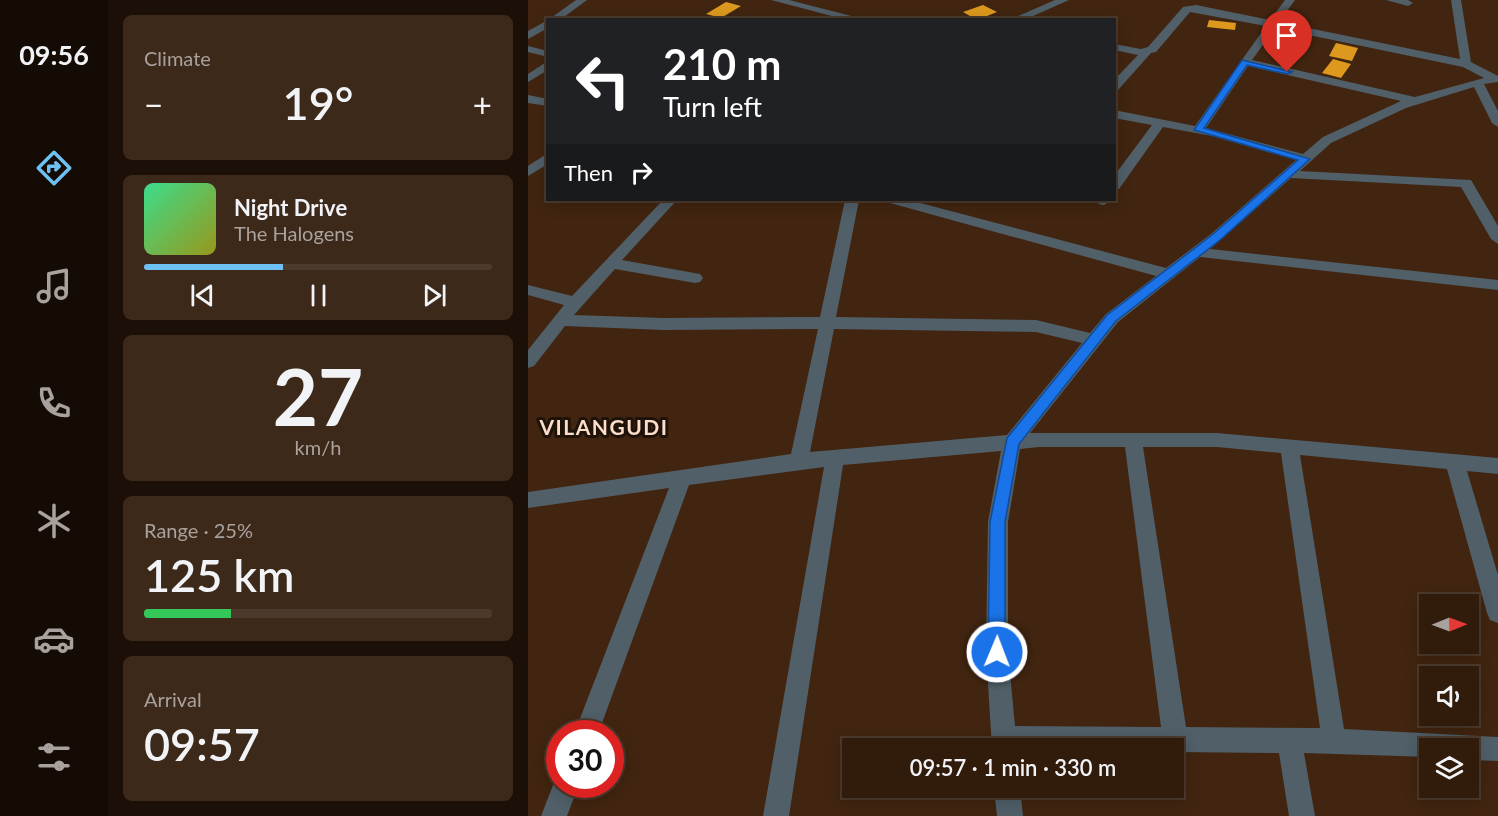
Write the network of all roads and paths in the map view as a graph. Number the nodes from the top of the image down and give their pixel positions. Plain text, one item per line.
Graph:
1 (582, 0) edge
2 (776, 0) edge
3 (1064, 0) edge
4 (1290, 0) edge
5 (1391, 0) edge
6 (1456, 0) edge
7 (1408, 3) dead end
8 (556, 18) edge
9 (853, 18) edge
10 (1019, 18) edge
11 (546, 24) edge
12 (1272, 25) junction
13 (528, 36) edge
14 (1116, 47) edge
15 (528, 49) edge
16 (1147, 51) junction
17 (546, 54) edge
18 (1245, 62) junction
19 (1466, 64) junction
20 (546, 65) edge
21 (528, 78) edge
22 (1497, 79) edge
23 (1477, 82) junction
24 (1116, 86) edge
25 (528, 99) edge
26 (1415, 101) junction
27 (546, 103) edge
28 (1116, 114) edge
29 (1160, 123) junction
30 (1498, 123) edge
31 (1198, 130) junction
32 (546, 158) edge
33 (1305, 159) junction
34 (528, 172) edge
35 (1288, 174) junction
36 (1116, 183) edge
37 (669, 201) edge
38 (852, 201) edge
39 (899, 201) edge
40 (1498, 239) edge
41 (1196, 252) junction
42 (611, 263) junction
43 (1169, 274) junction
44 (695, 278) dead end
45 (1498, 285) edge
46 (528, 290) edge
47 (575, 302) junction
48 (562, 320) junction
49 (827, 322) junction
50 (1094, 340) junction
51 (528, 362) edge
52 (1133, 440) junction
53 (1012, 442) junction
54 (1289, 447) junction
55 (835, 457) junction
56 (799, 460) junction
57 (1455, 462) junction
58 (1498, 466) edge
59 (682, 478) junction
60 (528, 500) edge
61 (1498, 613) edge
62 (590, 720) edge
63 (1004, 738) edge
64 (1175, 738) edge
65 (1184, 739) edge
66 (1289, 740) junction
67 (1334, 740) junction
68 (1498, 749) edge
69 (561, 798) edge
70 (1008, 798) edge
71 (554, 816) edge
72 (776, 816) edge
73 (1010, 816) edge
74 (1302, 816) edge

1 - 8 street
2 - 9 street
3 - 10 street
4 - 12 street
5 - 7 street
6 - 19 street
11 - 13 street
12 - 16 street
12 - 18 street
12 - 19 street
14 - 16 street
15 - 17 street
16 - 24 street
18 - 26 street
18 - 31 street
19 - 22 street
20 - 21 street
22 - 23 street
23 - 26 street
23 - 30 street
25 - 27 street
26 - 33 street
28 - 29 street
29 - 31 street
29 - 36 street
31 - 33 street
32 - 34 street
33 - 35 street
35 - 40 street
35 - 41 street
37 - 42 street
38 - 49 street
39 - 43 street
41 - 43 street
41 - 45 street
42 - 44 street
42 - 47 street
43 - 50 street
46 - 47 street
47 - 48 street
48 - 49 street
48 - 51 street
49 - 50 street
49 - 56 street
50 - 53 street
52 - 53 street
52 - 54 street
52 - 64 street
53 - 55 street
53 - 63 street
54 - 57 street
54 - 67 street
55 - 56 street
55 - 72 street
56 - 59 street
57 - 58 street
57 - 61 street
59 - 60 street
59 - 62 street
65 - 66 street
66 - 67 street
66 - 74 street
67 - 68 street
69 - 71 street
70 - 73 street

